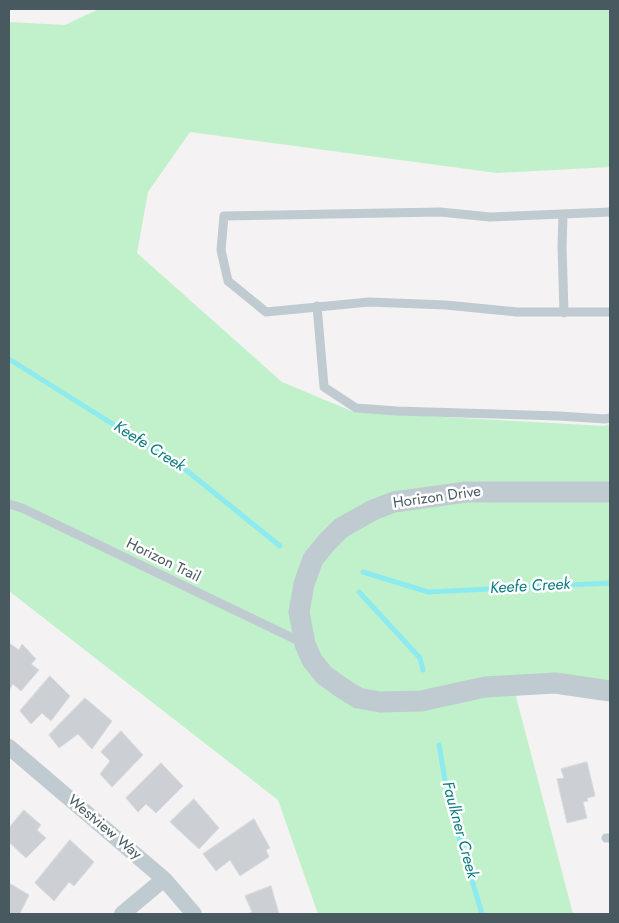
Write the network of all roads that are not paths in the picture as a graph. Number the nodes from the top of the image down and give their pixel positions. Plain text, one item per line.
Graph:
1 (610, 212) edge
2 (563, 214) junction
3 (317, 306) junction
4 (610, 312) edge
5 (564, 313) junction
6 (610, 418) edge
7 (610, 492) edge
8 (9, 504) edge
9 (305, 644) junction
10 (610, 691) edge
11 (9, 747) edge
12 (164, 879) junction
13 (122, 914) edge
14 (194, 914) edge

1 - 2 lane
2 - 3 lane
2 - 5 lane
3 - 5 lane
3 - 6 lane
4 - 5 lane
7 - 9 street, Horizon Drive
8 - 9 lane, Horizon Trail
9 - 10 street, Horizon Drive
11 - 12 street, Westview Way
12 - 13 street
12 - 14 street, Westview Way

